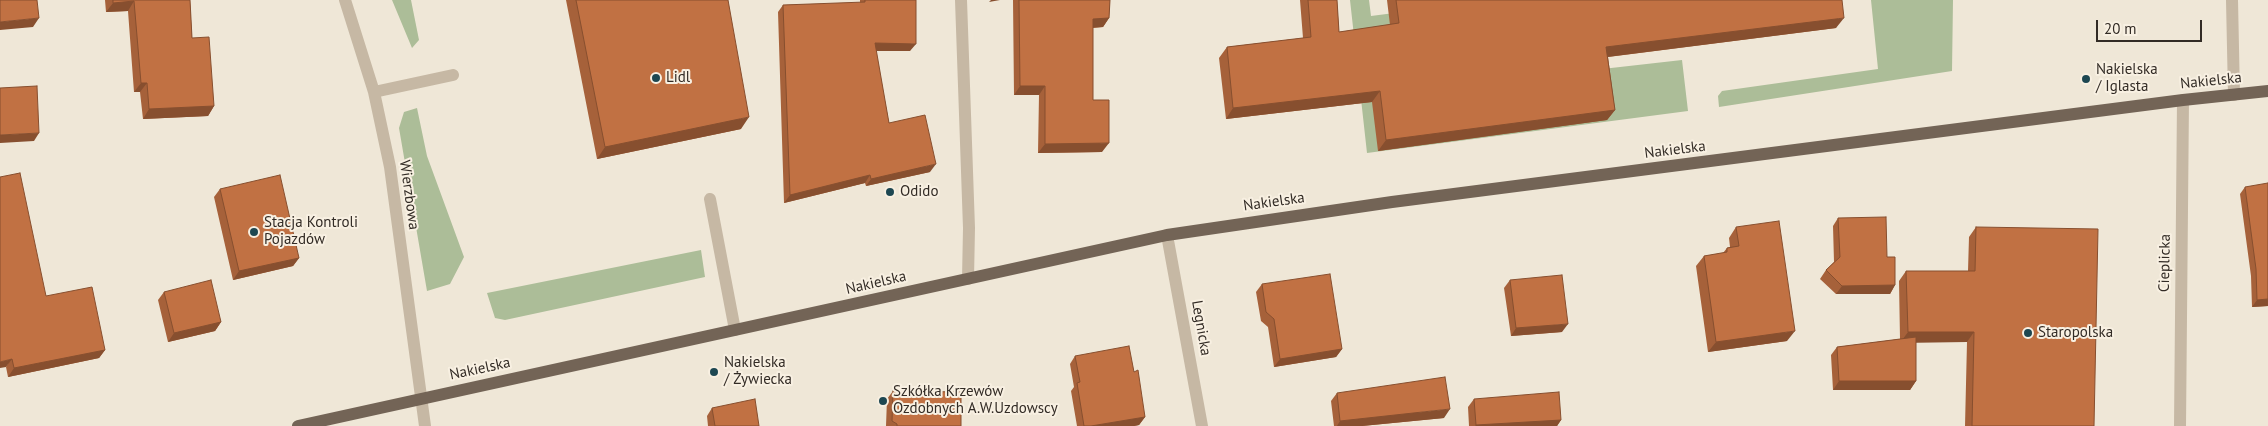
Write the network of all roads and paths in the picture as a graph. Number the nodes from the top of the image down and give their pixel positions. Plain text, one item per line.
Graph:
1 (346, 0) edge
2 (960, 0) edge
3 (2232, 0) edge
4 (453, 76) dead end
5 (2268, 91) edge
6 (374, 92) junction
7 (2234, 95) junction
8 (2183, 100) junction
9 (710, 198) dead end
10 (1167, 235) junction
11 (968, 279) junction
12 (735, 330) junction
13 (420, 399) junction
14 (298, 426) edge
15 (425, 426) edge
16 (1202, 426) edge
17 (2180, 426) edge

1 - 6 street, Wierzbowa
2 - 11 street
3 - 7 street
4 - 6 street
5 - 7 main road, Nakielska
6 - 13 street, Wierzbowa
7 - 8 main road, Nakielska
8 - 10 main road, Nakielska
8 - 17 street, Cieplicka
9 - 12 street
10 - 11 main road, Nakielska
10 - 16 street, Legnicka
11 - 12 main road, Nakielska
12 - 13 main road, Nakielska
13 - 14 main road, Nakielska
13 - 15 street, Wierzbowa

